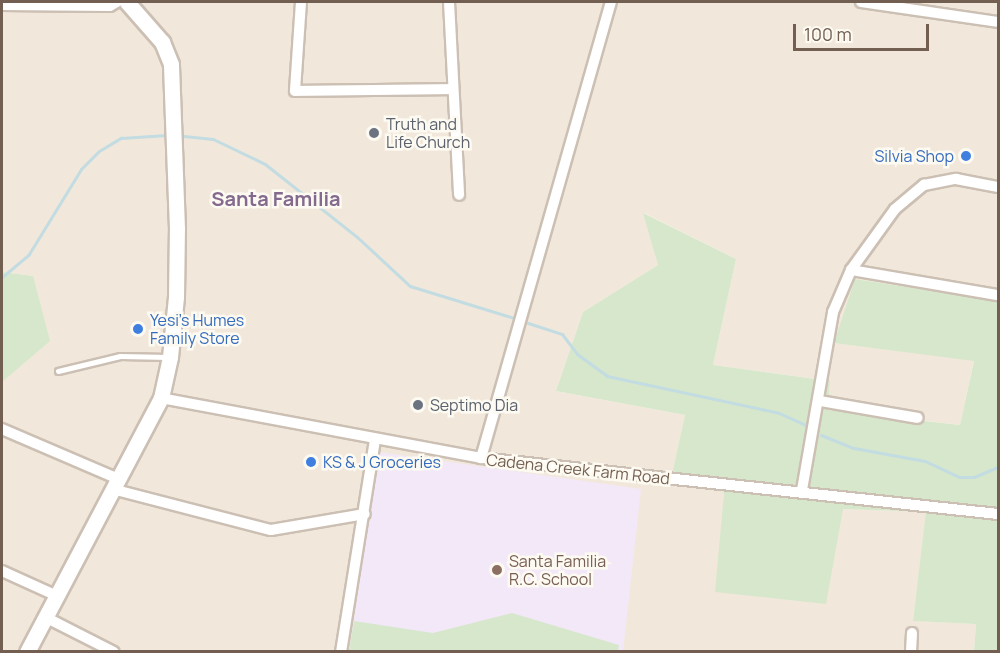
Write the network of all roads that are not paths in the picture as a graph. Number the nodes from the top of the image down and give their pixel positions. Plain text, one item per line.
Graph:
1 (117, 2) edge
2 (127, 2) edge
3 (301, 2) edge
4 (449, 2) edge
5 (611, 2) edge
6 (861, 2) edge
7 (2, 5) edge
8 (999, 22) edge
9 (453, 89) junction
10 (999, 187) edge
11 (459, 195) dead end
12 (851, 270) junction
13 (999, 295) edge
14 (170, 357) junction
15 (58, 371) dead end
16 (161, 398) junction
17 (820, 401) junction
18 (918, 418) dead end
19 (2, 429) edge
20 (375, 440) junction
21 (480, 458) junction
22 (118, 485) junction
23 (802, 490) junction
24 (365, 514) junction
25 (999, 514) edge
26 (2, 571) edge
27 (57, 596) junction
28 (45, 617) junction
29 (912, 633) dead end
30 (27, 651) edge
31 (114, 651) edge
32 (341, 651) edge
33 (911, 651) edge

1 - 7 street
2 - 14 main road
3 - 9 street
4 - 9 street
5 - 21 street
6 - 8 street
9 - 11 street
10 - 12 street
12 - 13 street
12 - 17 street
14 - 15 lane
14 - 16 main road
16 - 20 street, Cadena Creek Farm Road
16 - 22 main road
17 - 18 street
17 - 23 street
19 - 22 street
20 - 21 street, Cadena Creek Farm Road
20 - 24 street
21 - 23 street, Cadena Creek Farm Road
22 - 24 street
22 - 27 main road
23 - 25 street, Cadena Creek Farm Road
24 - 32 street
26 - 27 street
27 - 28 main road
28 - 30 main road
28 - 31 street
29 - 33 street

